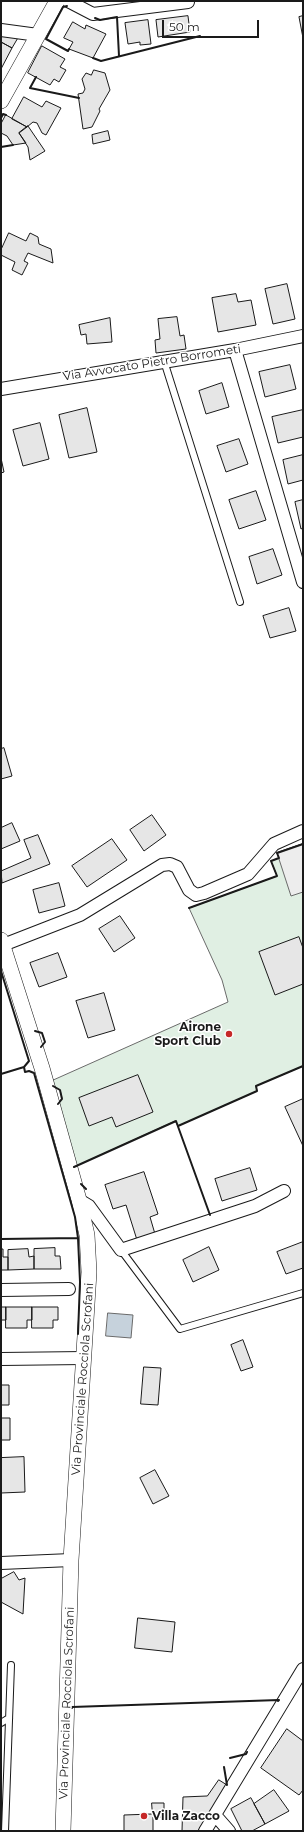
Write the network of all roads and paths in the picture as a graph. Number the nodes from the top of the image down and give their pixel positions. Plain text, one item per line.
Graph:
1 (57, 1) edge
2 (68, 1) edge
3 (188, 2) edge
4 (1, 30) edge
5 (38, 35) junction
6 (1, 101) edge
7 (303, 336) edge
8 (235, 350) junction
9 (164, 361) junction
10 (1, 389) edge
11 (303, 582) edge
12 (240, 602) dead end
13 (303, 830) edge
14 (2, 942) edge
15 (284, 1191) dead end
16 (79, 1200) junction
17 (121, 1250) junction
18 (69, 1289) dead end
19 (1, 1290) edge
20 (303, 1293) edge
21 (84, 1358) junction
22 (1, 1359) edge
23 (71, 1560) junction
24 (1, 1563) edge
25 (11, 1665) dead end
26 (303, 1669) edge
27 (9, 1718) junction
28 (1, 1724) edge
29 (3, 1809) edge
30 (215, 1815) junction
31 (5, 1831) edge
32 (63, 1831) edge
33 (205, 1831) edge
34 (229, 1831) edge

1 - 5 street
2 - 3 street
4 - 5 street
5 - 6 street
7 - 8 street, Via Avvocato Pietro Borrometi
8 - 9 street, Via Avvocato Pietro Borrometi
8 - 11 street
9 - 10 street, Via Avvocato Pietro Borrometi
9 - 12 lane
13 - 14 street
14 - 16 street, Via Provinciale Rocciola Scrofani
15 - 17 street
16 - 17 street
16 - 21 street, Via Provinciale Rocciola Scrofani
17 - 20 lane
18 - 19 street
21 - 22 street
21 - 23 street, Via Provinciale Rocciola Scrofani
23 - 24 street
23 - 32 street, Via Provinciale Rocciola Scrofani
25 - 27 lane
26 - 30 street
27 - 28 lane
27 - 29 lane
29 - 31 lane
30 - 33 street
30 - 34 street

